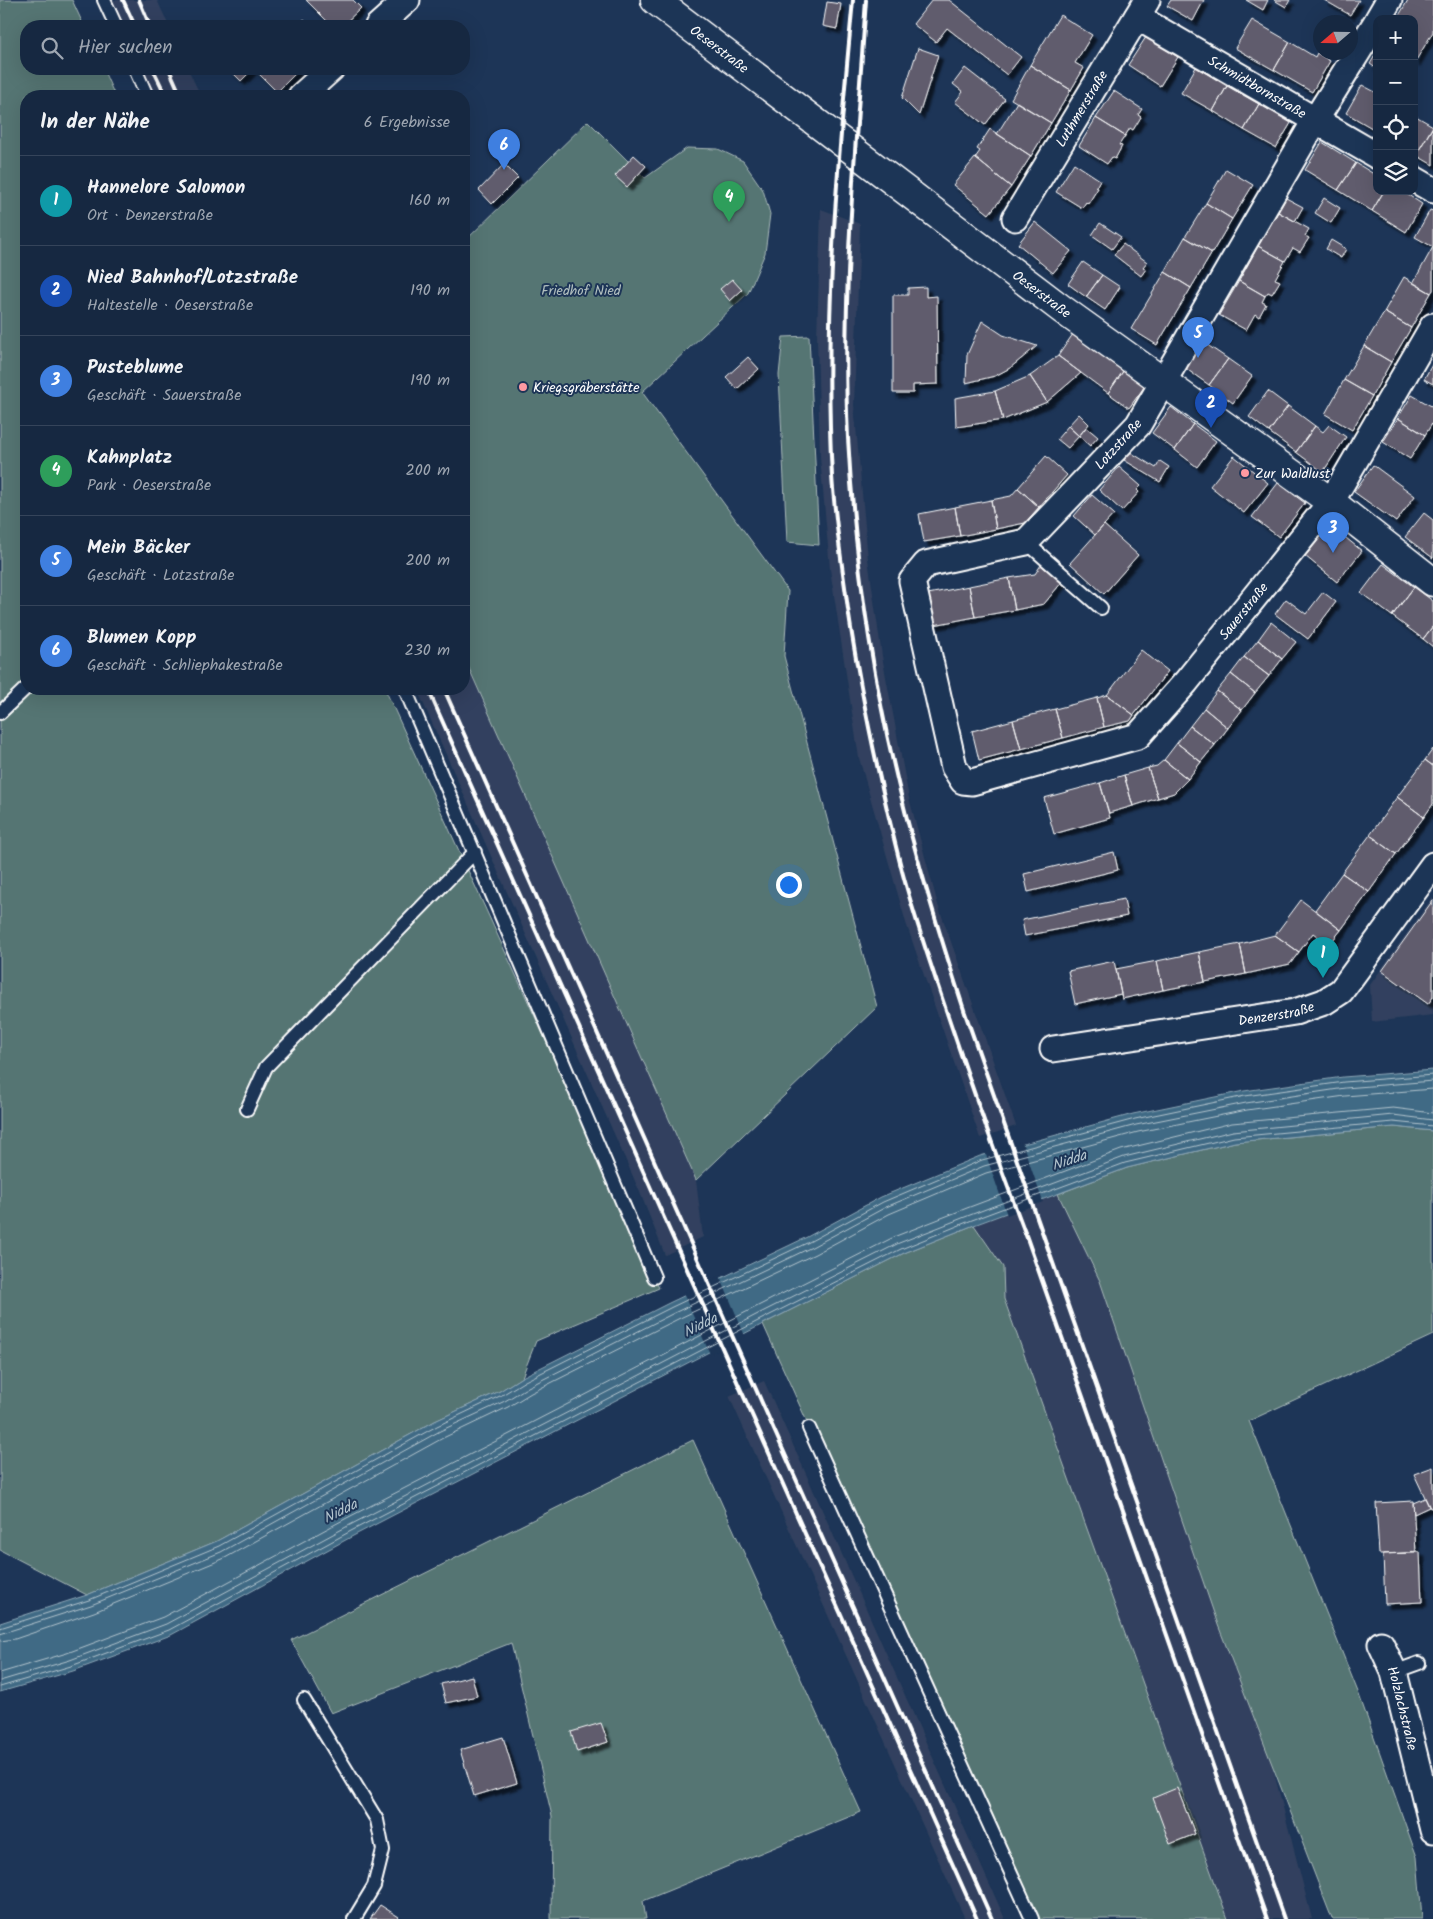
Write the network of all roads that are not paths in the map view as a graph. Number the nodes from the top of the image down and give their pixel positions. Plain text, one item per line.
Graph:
1 (104, 0) edge
2 (408, 0) edge
3 (655, 0) edge
4 (1390, 0) edge
5 (1142, 9) edge
6 (1380, 15) edge
7 (113, 20) edge
8 (385, 20) edge
9 (1373, 27) edge
10 (138, 75) edge
11 (324, 75) edge
12 (144, 90) edge
13 (308, 90) edge
14 (1316, 120) junction
15 (1373, 154) edge
16 (1418, 181) edge
17 (1433, 190) edge
18 (1015, 218) dead end
19 (1433, 326) edge
20 (1165, 382) junction
21 (1331, 502) junction
22 (1026, 542) junction
23 (1433, 582) edge
24 (1102, 608) dead end
25 (20, 694) edge
26 (408, 695) edge
27 (0, 714) edge
28 (475, 852) junction
29 (1433, 865) edge
30 (1053, 1049) dead end
31 (247, 1109) dead end
32 (654, 1277) dead end
33 (809, 1428) dead end
34 (1381, 1644) dead end
35 (1419, 1663) dead end
36 (1394, 1672) junction
37 (304, 1700) dead end
38 (1433, 1830) edge
39 (354, 1919) edge
40 (1032, 1919) edge

1 - 7 lane
2 - 8 street
3 - 20 street, Oeserstraße
4 - 6 street, Lotzstraße
5 - 14 street, Schmidtbornstraße
5 - 18 street, Luthmerstraße
9 - 14 street, Lotzstraße
10 - 12 lane
11 - 13 street
14 - 15 street, Schmidtbornstraße
14 - 20 street, Lotzstraße
16 - 17 street
19 - 21 street, Sauerstraße
20 - 21 street, Oeserstraße
20 - 22 street, Lotzstraße
21 - 22 street, Sauerstraße
21 - 23 street, Oeserstraße
22 - 24 lane
25 - 27 lane
26 - 28 lane
28 - 31 lane
28 - 32 lane
29 - 30 street, Denzerstraße
33 - 40 lane
34 - 36 street, Holzlachstraße
35 - 36 lane
36 - 38 street, Holzlachstraße
37 - 39 lane

